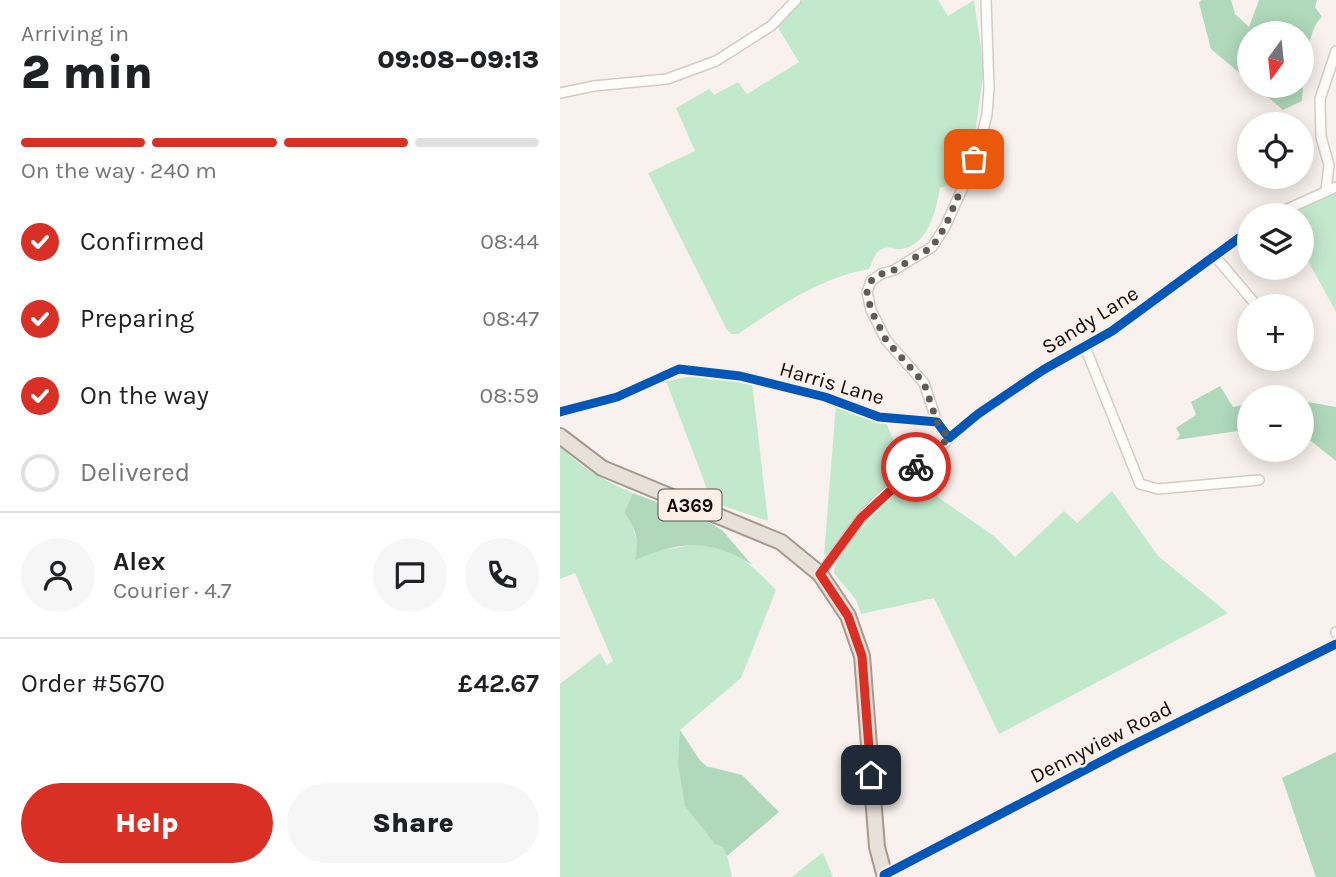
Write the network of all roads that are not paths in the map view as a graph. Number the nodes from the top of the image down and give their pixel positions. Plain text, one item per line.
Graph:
1 (796, 0) edge
2 (986, 0) edge
3 (1336, 51) edge
4 (561, 91) edge
5 (1336, 187) edge
6 (1326, 191) junction
7 (1300, 203) edge
8 (1237, 239) edge
9 (1214, 255) junction
10 (1247, 294) edge
11 (1085, 348) junction
12 (560, 412) edge
13 (937, 422) junction
14 (560, 436) edge
15 (949, 438) junction
16 (1259, 480) dead end
17 (820, 574) junction
18 (1336, 644) edge
19 (884, 876) edge

1 - 4 street
2 - 13 street
3 - 6 street
5 - 6 street
6 - 7 street
8 - 9 street, Sandy Lane
9 - 10 street
9 - 11 street, Sandy Lane
11 - 15 street, Sandy Lane
11 - 16 street
12 - 13 street, Harris Lane
13 - 15 street
14 - 17 main road, A369
15 - 17 street, Sandy Lane
17 - 19 main road, A369
18 - 19 street, Dennyview Road

